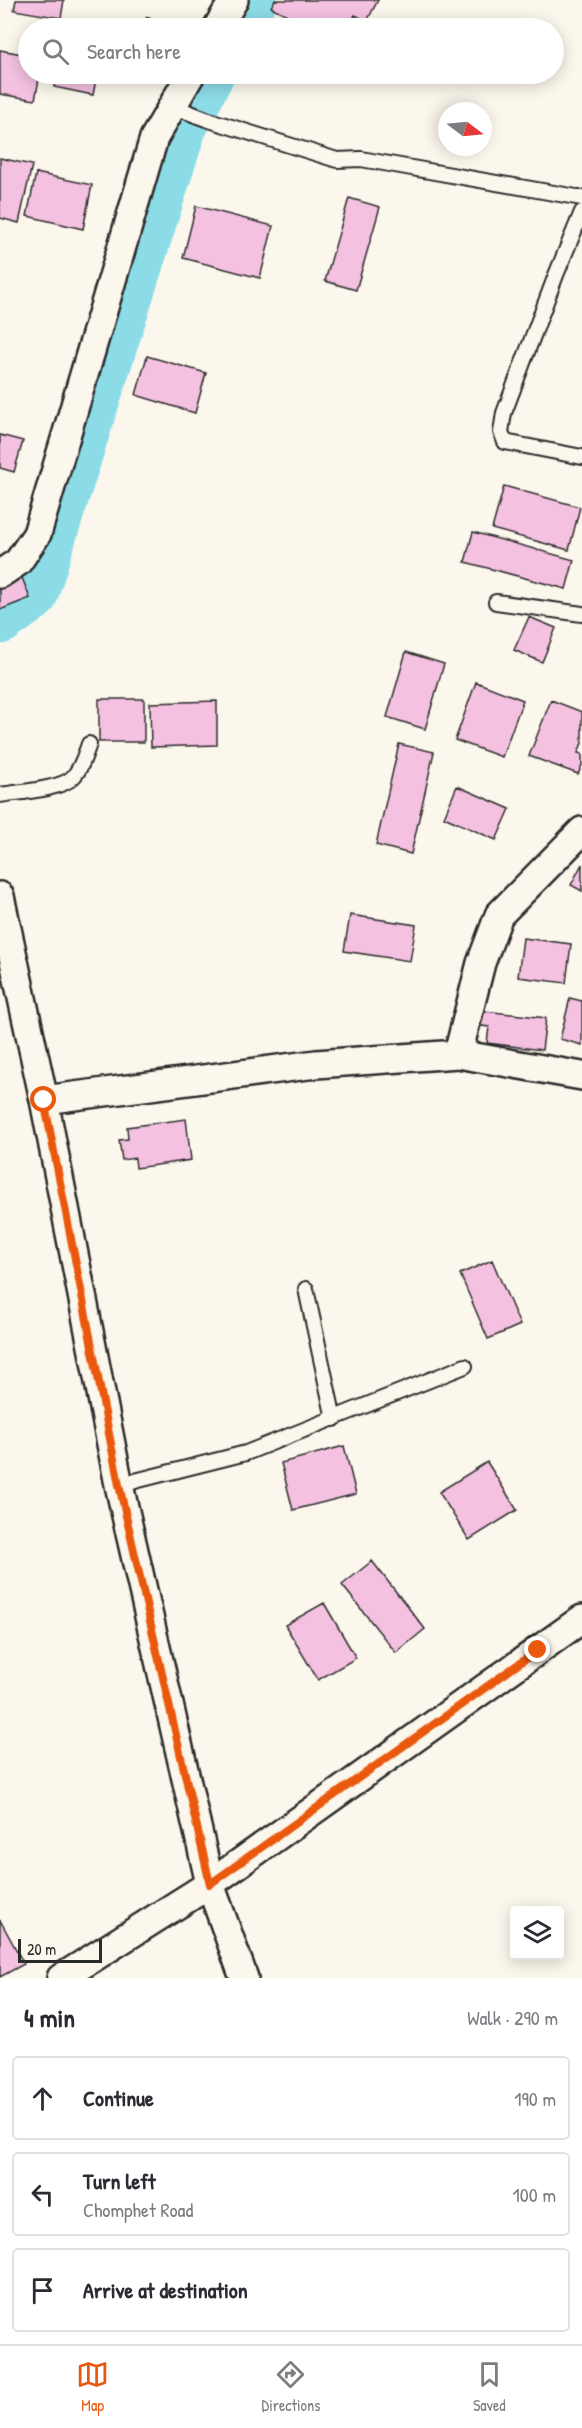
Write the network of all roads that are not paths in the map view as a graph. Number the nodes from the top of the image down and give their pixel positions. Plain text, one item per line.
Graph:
1 (234, 0) edge
2 (223, 18) edge
3 (187, 84) edge
4 (176, 108) junction
5 (582, 198) edge
6 (582, 212) edge
7 (582, 457) edge
8 (0, 573) edge
9 (496, 602) dead end
10 (582, 614) edge
11 (89, 744) dead end
12 (0, 795) edge
13 (582, 831) edge
14 (0, 896) edge
15 (458, 1054) junction
16 (582, 1076) edge
17 (44, 1100) junction
18 (306, 1289) dead end
19 (465, 1366) dead end
20 (334, 1419) junction
21 (119, 1485) junction
22 (582, 1619) edge
23 (210, 1884) junction
24 (61, 1978) edge
25 (244, 1978) edge

1 - 2 street
3 - 4 street
4 - 5 lane
4 - 8 street
6 - 7 lane
9 - 10 lane
11 - 12 lane
13 - 15 street
14 - 17 street
15 - 16 street
15 - 17 street
17 - 21 street
18 - 20 lane
19 - 20 lane
20 - 21 lane
21 - 23 street
22 - 23 street
23 - 24 street
23 - 25 street

